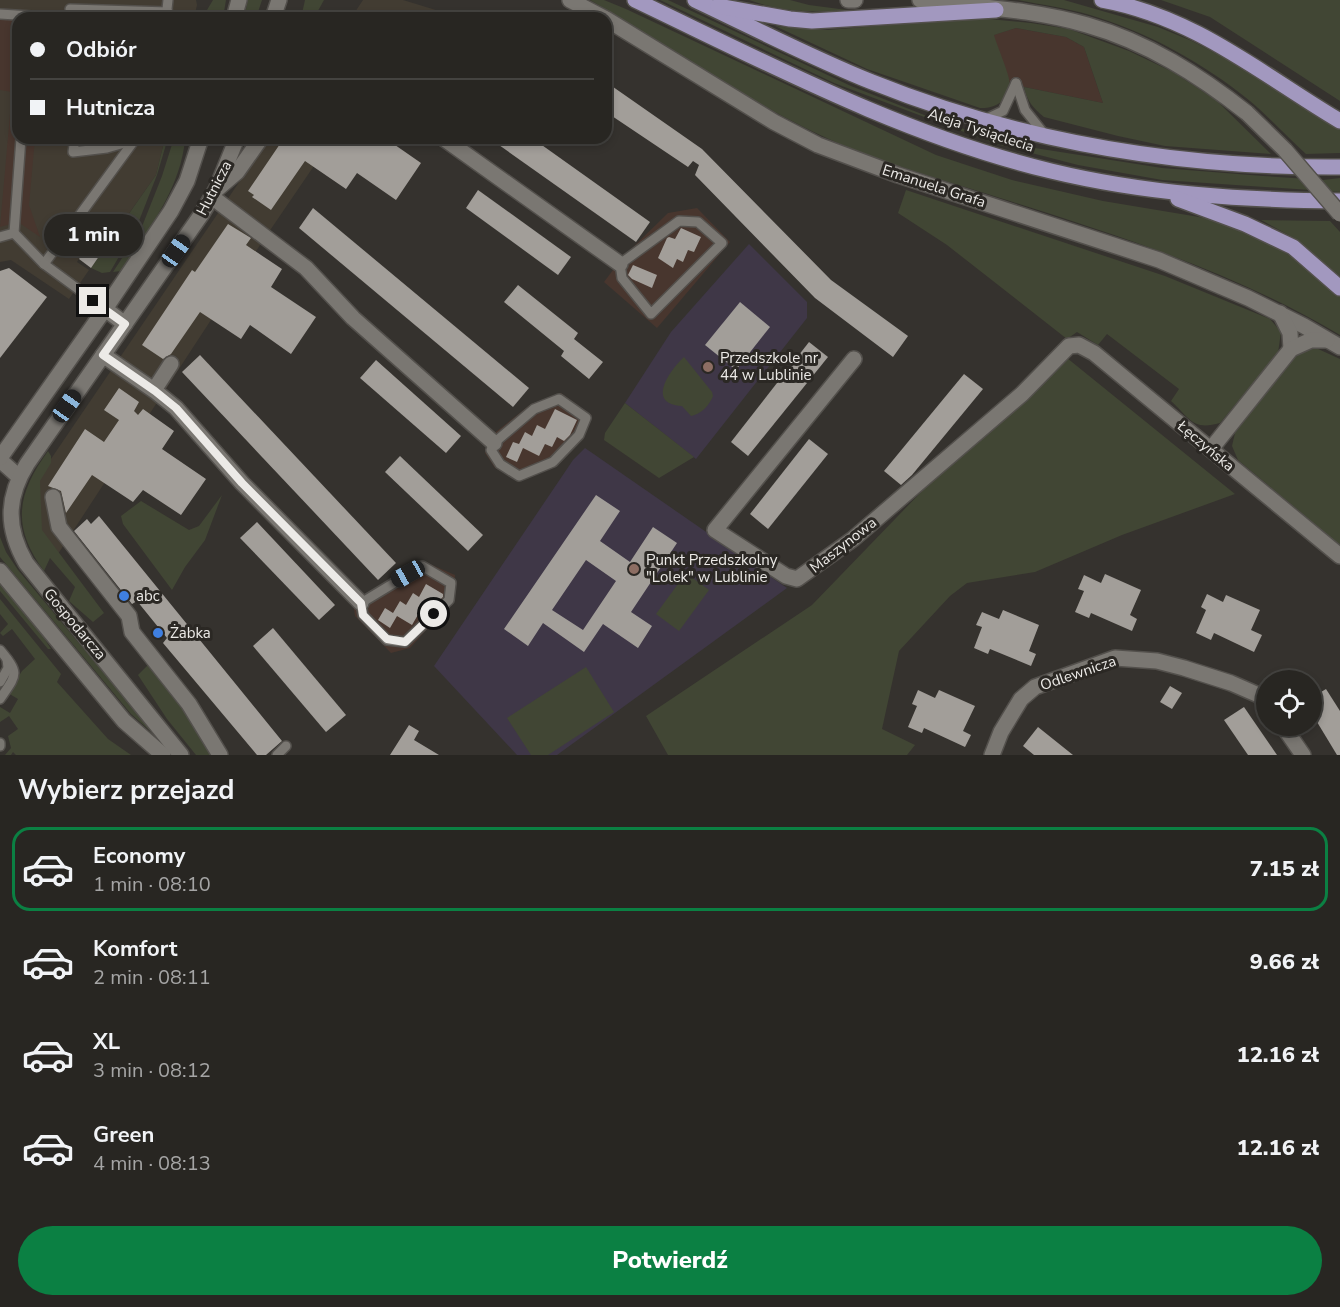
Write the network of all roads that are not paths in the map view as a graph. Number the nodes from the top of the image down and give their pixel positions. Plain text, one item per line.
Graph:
1 (570, 0) edge
2 (635, 0) edge
3 (848, 0) edge
4 (855, 0) edge
5 (920, 0) edge
6 (1101, 0) edge
7 (697, 1) edge
8 (70, 9) dead end
9 (996, 10) junction
10 (85, 12) edge
11 (592, 12) edge
12 (612, 23) edge
13 (984, 120) junction
14 (1340, 121) edge
15 (1047, 138) junction
16 (21, 144) edge
17 (74, 144) edge
18 (104, 144) edge
19 (131, 144) edge
20 (199, 144) edge
21 (234, 144) edge
22 (257, 144) edge
23 (451, 144) edge
24 (1340, 167) edge
25 (1158, 191) junction
26 (214, 193) junction
27 (1340, 201) edge
28 (1340, 214) edge
29 (14, 233) junction
30 (0, 237) edge
31 (44, 264) junction
32 (620, 264) junction
33 (1340, 288) edge
34 (105, 309) junction
35 (1280, 313) junction
36 (125, 324) junction
37 (1334, 344) edge
38 (1069, 346) joint
39 (1291, 349) junction
40 (103, 355) junction
41 (854, 359) dead end
42 (171, 364) dead end
43 (158, 384) dead end
44 (494, 443) junction
45 (1211, 449) junction
46 (0, 459) edge
47 (19, 477) junction
48 (53, 497) dead end
49 (1340, 556) edge
50 (3, 577) edge
51 (361, 603) junction
52 (0, 650) edge
53 (10, 663) junction
54 (0, 682) edge
55 (1256, 694) edge
56 (0, 699) edge
57 (1290, 736) edge
58 (286, 746) dead end
59 (163, 755) edge
60 (182, 755) edge
61 (220, 755) edge
62 (277, 755) edge
63 (992, 755) edge
64 (1303, 755) edge

1 - 11 street, Emanuela Grafa
2 - 25 main road, Aleja Tysiąclecia
3 - 4 street
5 - 9 street
6 - 14 main road
7 - 9 main road
7 - 13 main road, Aleja Tysiąclecia
8 - 10 lane
9 - 28 street, bridge
12 - 35 street, Emanuela Grafa
13 - 15 main road, Aleja Tysiąclecia
13 - 15 lane
15 - 24 main road, Aleja Tysiąclecia
16 - 29 lane
17 - 18 lane
19 - 31 lane
20 - 34 street, Hutnicza
21 - 26 street, Hutnicza
22 - 26 street
23 - 32 street
25 - 27 main road, Aleja Tysiąclecia
25 - 33 main road
26 - 36 street, Hutnicza
26 - 44 street
29 - 30 lane
29 - 31 lane
31 - 34 lane
32 - 32 lane
34 - 36 street
34 - 46 street, Hutnicza
35 - 37 street, Emanuela Grafa
35 - 39 street
36 - 40 street, Hutnicza
37 - 39 street
38 - 41 street, Maszynowa
38 - 45 street, Łęczyńska
39 - 45 street
40 - 47 street, Hutnicza
40 - 51 street
42 - 43 street
44 - 44 lane
45 - 49 street, Łęczyńska
46 - 47 street, Hutnicza
47 - 60 street, Gospodarcza
48 - 61 street
50 - 59 street, Gospodarcza
51 - 51 lane
52 - 53 lane
53 - 54 lane
53 - 56 lane
55 - 63 street, Odlewnicza
57 - 64 street
58 - 62 lane

